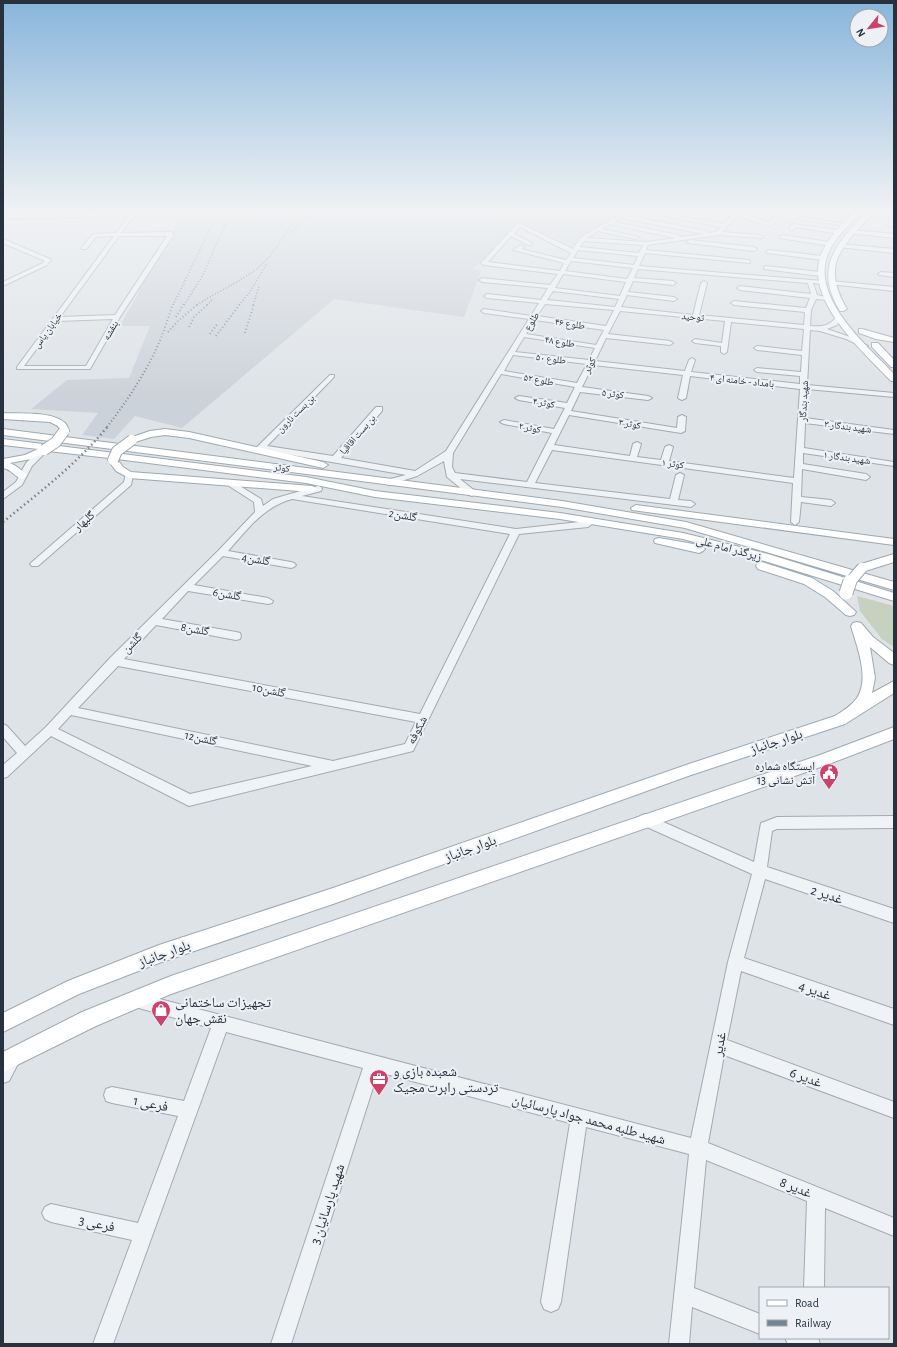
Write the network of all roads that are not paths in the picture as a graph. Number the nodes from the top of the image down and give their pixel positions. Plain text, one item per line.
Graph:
1 (28, 272) edge
2 (90, 272) edge
3 (147, 272) edge
4 (562, 272) joint
5 (634, 272) edge
6 (692, 272) edge
7 (801, 272) edge
8 (831, 272) edge
9 (820, 274) joint
10 (881, 274) dead end
11 (894, 275) edge
12 (482, 280) dead end
13 (630, 280) junction
14 (810, 282) junction
15 (821, 282) junction
16 (673, 283) dead end
17 (704, 283) dead end
18 (831, 283) junction
19 (3, 284) edge
20 (552, 288) junction
21 (740, 288) dead end
22 (894, 289) edge
23 (623, 295) junction
24 (487, 296) dead end
25 (814, 296) junction
26 (826, 298) junction
27 (674, 299) dead end
28 (543, 302) junction
29 (734, 303) dead end
30 (617, 310) junction
31 (808, 310) junction
32 (484, 311) dead end
33 (848, 315) dead end
34 (696, 316) junction
35 (839, 317) junction
36 (117, 318) junction
37 (533, 318) junction
38 (56, 319) junction
39 (728, 320) junction
40 (807, 328) junction
41 (821, 329) junction
42 (606, 332) junction
43 (522, 335) junction
44 (894, 340) edge
45 (695, 341) dead end
46 (670, 343) dead end
47 (865, 346) junction
48 (598, 347) junction
49 (757, 348) dead end
50 (511, 353) junction
51 (806, 354) junction
52 (692, 360) dead end
53 (590, 363) junction
54 (894, 365) edge
55 (19, 368) joint
56 (757, 370) dead end
57 (499, 372) junction
58 (687, 374) junction
59 (804, 374) junction
60 (332, 376) dead end
61 (894, 379) edge
62 (578, 387) junction
63 (804, 387) junction
64 (894, 395) edge
65 (519, 398) dead end
66 (648, 398) dead end
67 (682, 398) dead end
68 (379, 409) dead end
69 (567, 409) junction
70 (3, 416) edge
71 (682, 417) dead end
72 (802, 420) junction
73 (504, 422) dead end
74 (3, 432) edge
75 (556, 432) junction
76 (894, 432) edge
77 (3, 442) edge
78 (637, 444) dead end
79 (549, 447) junction
80 (669, 447) dead end
81 (260, 449) junction
82 (800, 450) junction
83 (43, 451) junction
84 (449, 452) junction
85 (633, 458) junction
86 (335, 459) junction
87 (665, 462) junction
88 (3, 464) edge
89 (894, 464) edge
90 (799, 466) junction
91 (416, 474) junction
92 (450, 474) junction
93 (129, 475) junction
94 (680, 475) dead end
95 (22, 476) junction
96 (866, 477) dead end
97 (386, 481) junction
98 (798, 481) junction
99 (232, 484) junction
100 (530, 485) junction
101 (318, 489) junction
102 (472, 493) junction
103 (375, 494) junction
104 (3, 496) edge
105 (291, 497) junction
106 (620, 497) junction
107 (797, 499) junction
108 (673, 502) junction
109 (562, 504) junction
110 (691, 504) dead end
111 (831, 504) dead end
112 (632, 508) junction
113 (259, 512) junction
114 (695, 515) junction
115 (560, 516) junction
116 (796, 522) junction
117 (588, 524) junction
118 (849, 529) junction
119 (516, 532) junction
120 (894, 535) edge
121 (870, 538) junction
122 (894, 542) edge
123 (221, 554) junction
124 (894, 558) edge
125 (35, 564) dead end
126 (291, 565) dead end
127 (894, 586) edge
128 (186, 587) junction
129 (894, 597) edge
130 (268, 601) dead end
131 (854, 619) junction
132 (154, 621) junction
133 (236, 636) dead end
134 (894, 660) edge
135 (114, 661) junction
136 (894, 686) edge
137 (68, 710) junction
138 (851, 714) junction
139 (423, 719) junction
140 (3, 729) edge
141 (50, 730) junction
142 (894, 733) edge
143 (24, 753) junction
144 (333, 765) junction
145 (3, 773) edge
146 (645, 820) junction
147 (894, 822) edge
148 (760, 871) junction
149 (894, 916) edge
150 (735, 962) junction
151 (133, 1000) junction
152 (894, 1017) edge
153 (3, 1023) edge
154 (221, 1023) junction
155 (718, 1045) junction
156 (9, 1059) edge
157 (373, 1063) junction
158 (3, 1075) edge
159 (112, 1095) dead end
160 (189, 1110) junction
161 (894, 1110) edge
162 (579, 1117) junction
163 (698, 1148) junction
164 (816, 1195) junction
165 (51, 1213) dead end
166 (894, 1227) edge
167 (144, 1233) junction
168 (814, 1287) edge
169 (685, 1294) junction
170 (551, 1302) dead end
171 (759, 1324) edge
172 (798, 1339) edge
173 (103, 1344) edge
174 (281, 1344) edge
175 (680, 1344) edge
176 (811, 1344) edge

1 - 19 street
2 - 38 street, خیابان یاس
3 - 36 street, بنفشه
4 - 13 street
4 - 20 street, طلوع
5 - 13 street, کوثر
6 - 14 street
7 - 9 street
8 - 18 main road
9 - 15 main road
10 - 11 street
12 - 20 street
13 - 16 street
13 - 23 street, کوثر
14 - 15 street
14 - 25 street
15 - 26 main road
17 - 34 street
18 - 22 street
18 - 33 main road
20 - 23 street
20 - 28 street, طلوع
21 - 25 street
23 - 27 street
23 - 30 street, کوثر
24 - 28 street, توحید
25 - 26 street
25 - 31 street, شهید بندگار
26 - 35 main road
28 - 30 street, توحید
28 - 37 street, طلوع
29 - 31 street
30 - 34 street, توحید
30 - 42 street, کوثر
31 - 40 street, شهید بندگار
32 - 37 street, طلوع ۴۶
34 - 39 street, توحید
35 - 41 street
35 - 47 main road
36 - 38 street
36 - 55 street, بنفشه
37 - 42 street, طلوع ۴۶
37 - 43 street, طلوع
38 - 55 street, خیابان یاس
39 - 40 street, توحید
39 - 45 street
40 - 41 street, توحید
40 - 51 street, شهید بندگار
41 - 47 street, توحید
42 - 46 street, طلوع ۴۶
42 - 48 street, کوثر
43 - 48 street, طلوع ۴۸
43 - 50 street, طلوع
44 - 54 main road
47 - 61 main road
48 - 53 street, کوثر
49 - 51 street
50 - 53 street, طلوع ۵۰
50 - 57 street, طلوع
51 - 59 street, شهید بندگار
52 - 58 street
53 - 58 street, بامداد - خامنه ای ۴
53 - 62 street, کوثر
56 - 59 street
57 - 62 street, طلوع ۵۲
57 - 84 street, طلوع
58 - 63 street, بامداد - خامنه ای ۴
58 - 67 street
59 - 63 street, شهید بندگار
60 - 81 street, بن بست نارون
62 - 66 street, کوثر ۵
62 - 69 street, کوثر
63 - 64 street, بامداد - خامنه ای ۴
63 - 72 street, شهید بندگار
65 - 69 street, کوثر ۴
68 - 86 street, بن بست اقاقیا
69 - 71 street, کوثر ۳
69 - 75 street, کوثر
70 - 83 main road, bridge
72 - 76 street, شهید بندگار ۳
72 - 82 street, شهید بندگار
73 - 75 street, کوثر ۲
74 - 97 main road, کوثر
75 - 79 street, کوثر
77 - 103 main road, کوثر
78 - 85 street
79 - 85 street, کوثر ۱
79 - 100 street, کوثر
80 - 87 street
81 - 86 street
81 - 93 main road, bridge
81 - 97 main road
82 - 89 street, شهید بندگار ۱
82 - 90 street, شهید بندگار
83 - 88 main road
83 - 95 street
84 - 91 street
84 - 92 street
85 - 87 street, کوثر ۱
86 - 91 street
87 - 98 street, کوثر ۱
88 - 95 main road
90 - 96 street
90 - 98 street, شهید بندگار
91 - 97 street
92 - 100 street
92 - 102 street
93 - 99 main road
93 - 125 street, گلبهار
94 - 108 street
95 - 104 street
97 - 102 main road, کوثر
98 - 107 street, شهید بندگار
99 - 101 main road
99 - 113 street
100 - 106 street
101 - 103 main road
101 - 105 street, گلشن
102 - 109 main road, کوثر
103 - 115 main road, کوثر
105 - 113 street, گلشن
105 - 119 street, گلشن2
106 - 108 street
106 - 112 street
107 - 111 street
107 - 116 street, شهید بندگار
108 - 110 street
109 - 112 main road
109 - 127 main road, زیرگذر امام علی
112 - 114 main road
113 - 123 street, گلشن
114 - 116 main road
114 - 121 main road
115 - 117 main road
115 - 129 main road, زیرگذر امام علی
116 - 118 main road
117 - 119 street, گلشن2
117 - 131 main road
118 - 120 main road
118 - 121 main road
119 - 139 street, شکوفه
121 - 122 main road
123 - 126 street, گلشن4
123 - 128 street, گلشن
124 - 131 main road, بلوار جانباز, bridge
128 - 130 street, گلشن6
128 - 132 street, گلشن
131 - 134 main road
131 - 138 main road, بلوار جانباز
132 - 133 street, گلشن8
132 - 135 street, گلشن
135 - 137 street, گلشن
135 - 139 street, گلشن10
136 - 138 main road
137 - 141 street, گلشن
137 - 144 street, گلشن12
138 - 153 main road, بلوار جانباز
139 - 144 street, شکوفه
140 - 143 street
141 - 143 street, گلشن
141 - 144 street, شکوفه
142 - 146 main road
143 - 145 street, گلشن
146 - 148 street
146 - 151 main road
147 - 148 street, غدیر
148 - 149 street, غدیر 2
148 - 150 street, غدیر
150 - 152 street, غدیر 4
150 - 155 street, غدیر
151 - 154 street, شهید طلبه محمد جواد پارسائیان
151 - 156 main road
154 - 157 street, شهید طلبه محمد جواد پارسائیان
154 - 160 street
155 - 161 street, غدیر 6
155 - 163 street, غدیر
156 - 158 street
157 - 162 street, شهید طلبه محمد جواد پارسائیان
157 - 174 street, شهید پارسائیان 3
159 - 160 street, فرعی 1
160 - 167 street
162 - 163 street, شهید طلبه محمد جواد پارسائیان
162 - 170 street
163 - 164 street, غدیر 8
163 - 169 street, غدیر
164 - 166 street, غدیر 8
164 - 168 street
165 - 167 street, فرعی 3
167 - 173 street
169 - 171 street
169 - 175 street, غدیر
172 - 176 street

